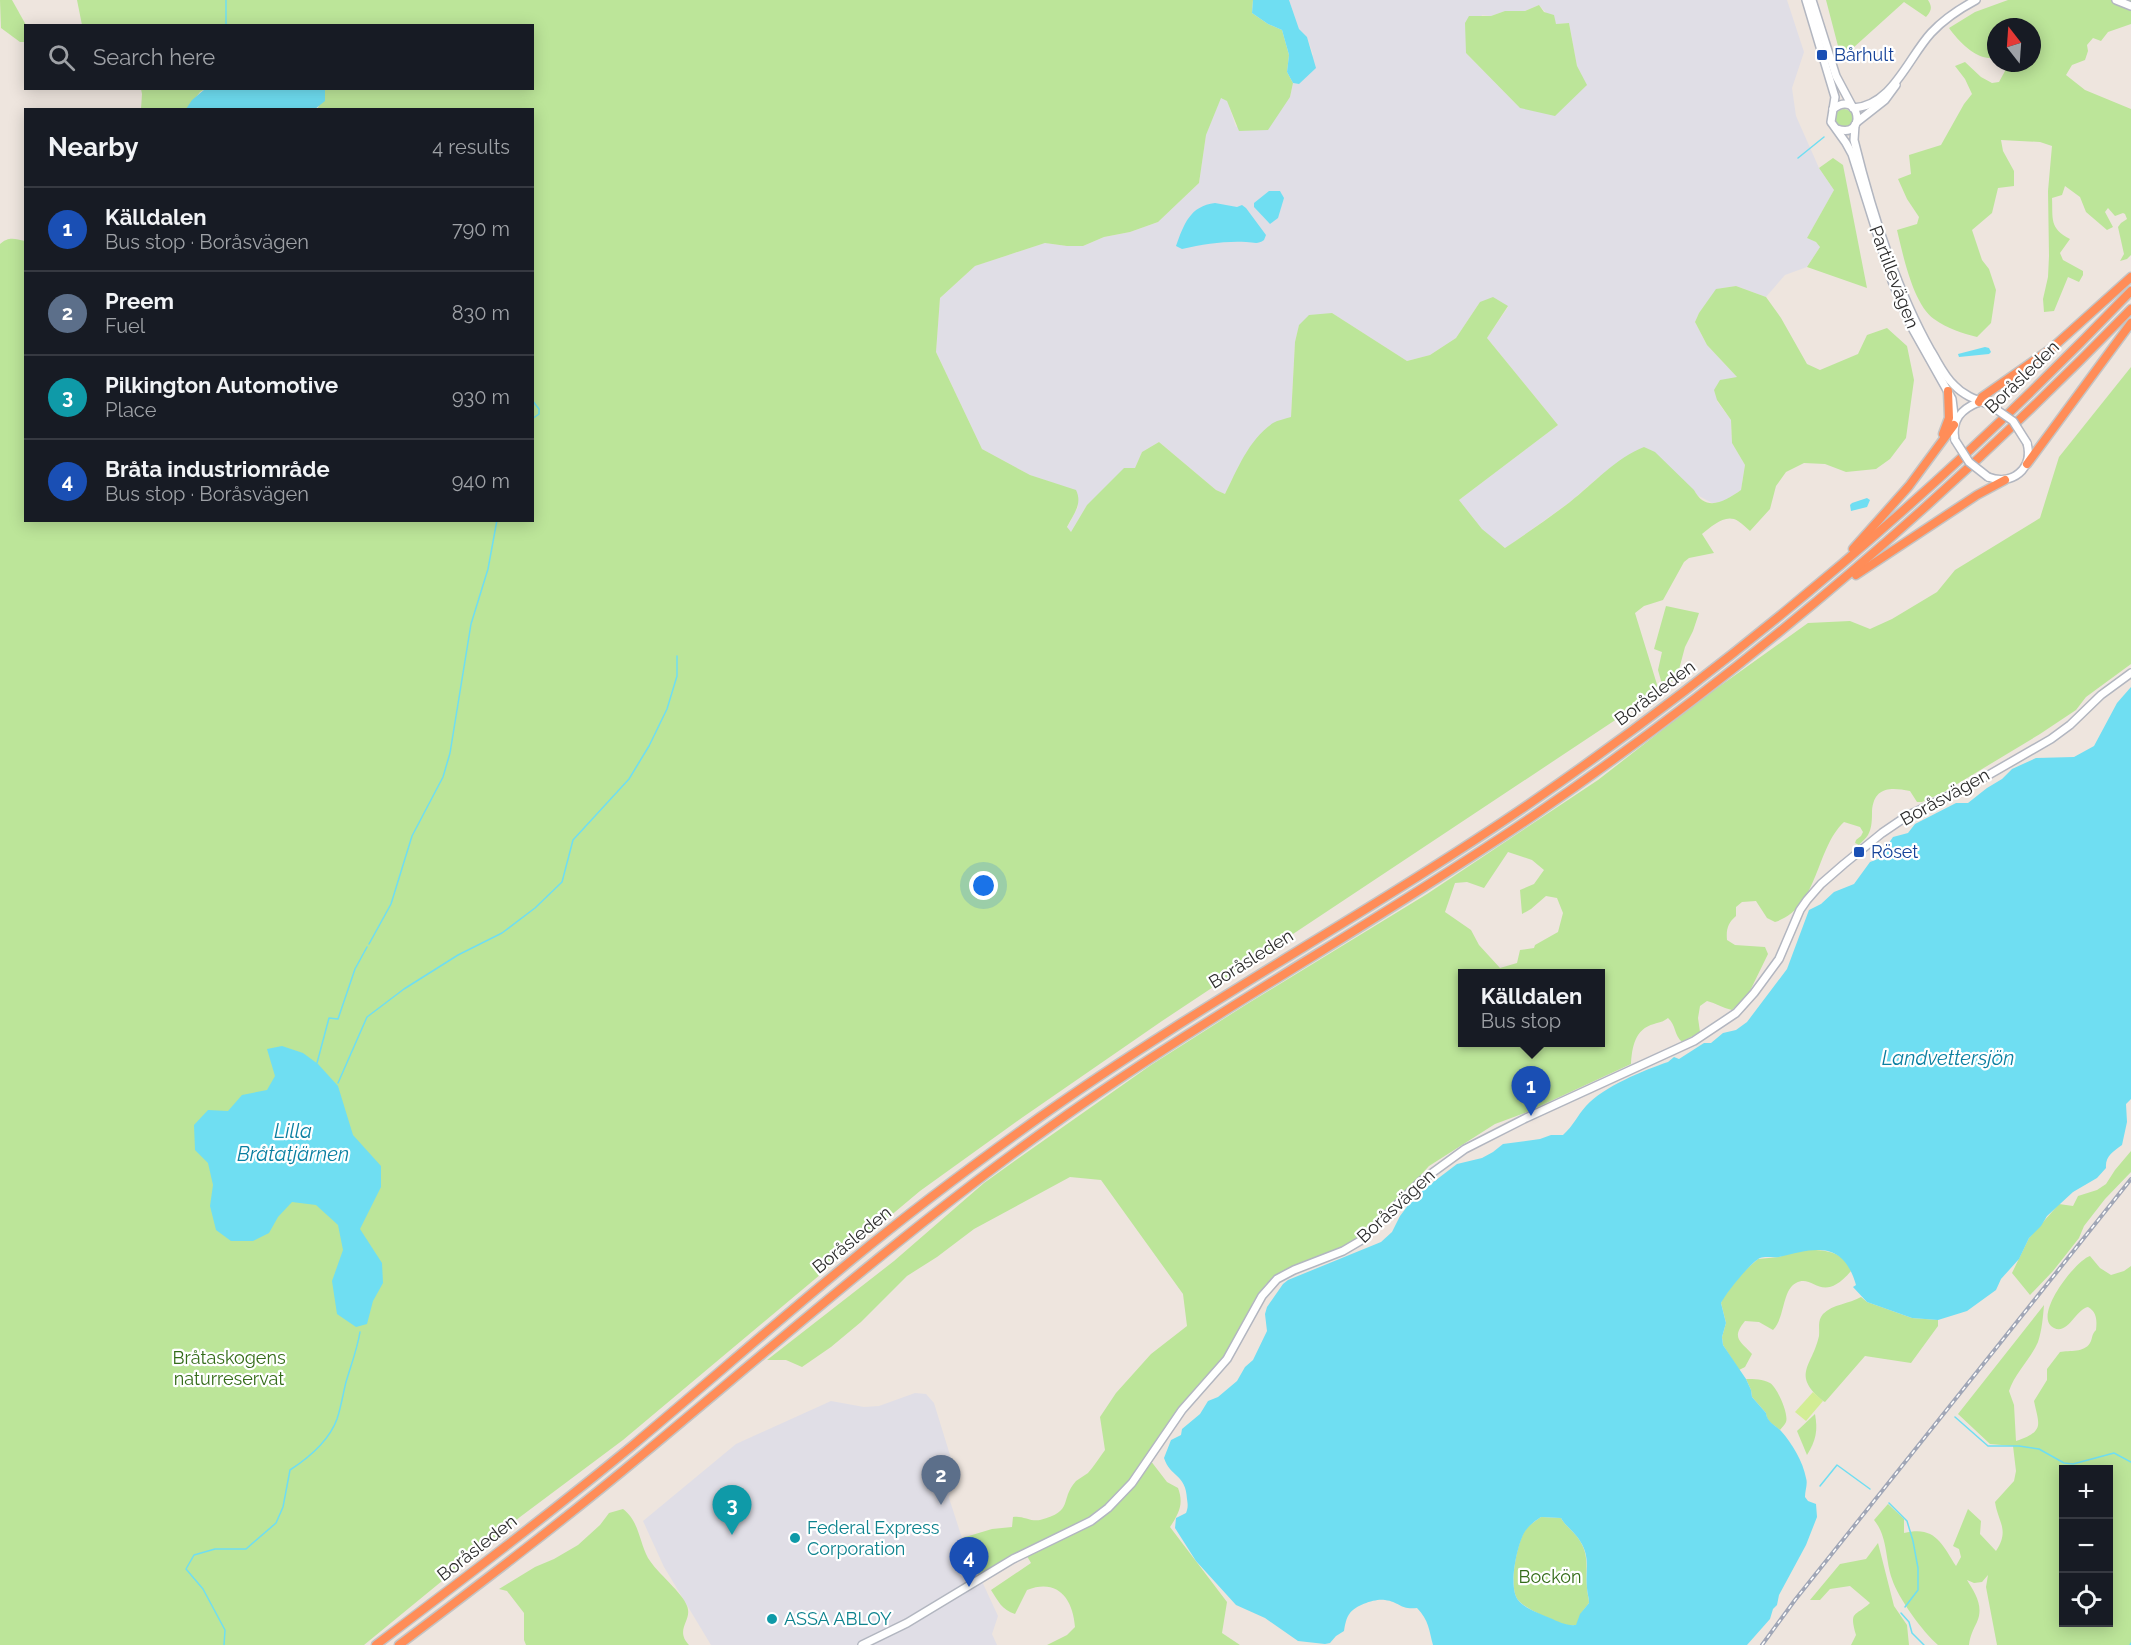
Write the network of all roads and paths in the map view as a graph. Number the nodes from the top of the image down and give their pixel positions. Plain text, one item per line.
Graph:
1 (1806, 0) edge
2 (1812, 0) edge
3 (1976, 0) edge
4 (2116, 0) edge
5 (2131, 6) edge
6 (1903, 72) junction
7 (1853, 107) junction
8 (1833, 109) junction
9 (1856, 124) junction
10 (1837, 129) junction
11 (2131, 277) edge
12 (2131, 291) edge
13 (2131, 309) edge
14 (2131, 323) edge
15 (1948, 391) junction
16 (1979, 402) junction
17 (1954, 424) junction
18 (1939, 443) junction
19 (2027, 464) junction
20 (2005, 480) junction
21 (1833, 572) junction
22 (1823, 597) junction
23 (2131, 673) edge
24 (376, 1645) edge
25 (399, 1645) edge
26 (862, 1645) edge

1 - 8 street
2 - 7 street
3 - 6 street
4 - 5 street
6 - 7 street
6 - 9 street
7 - 8 street
7 - 9 street
8 - 10 street
9 - 10 street
9 - 16 street, Partillevägen
10 - 15 street, Partillevägen
11 - 16 highway
12 - 21 highway, Boråsleden
13 - 22 highway, Boråsleden
14 - 19 highway
15 - 17 street, Partillevägen
15 - 18 highway
16 - 17 street
16 - 19 street, bridge
17 - 18 highway
17 - 20 street, bridge
18 - 21 highway
19 - 20 street
20 - 22 highway
21 - 24 highway, Boråsleden
22 - 25 highway, Boråsleden
23 - 26 street, Boråsvägen

